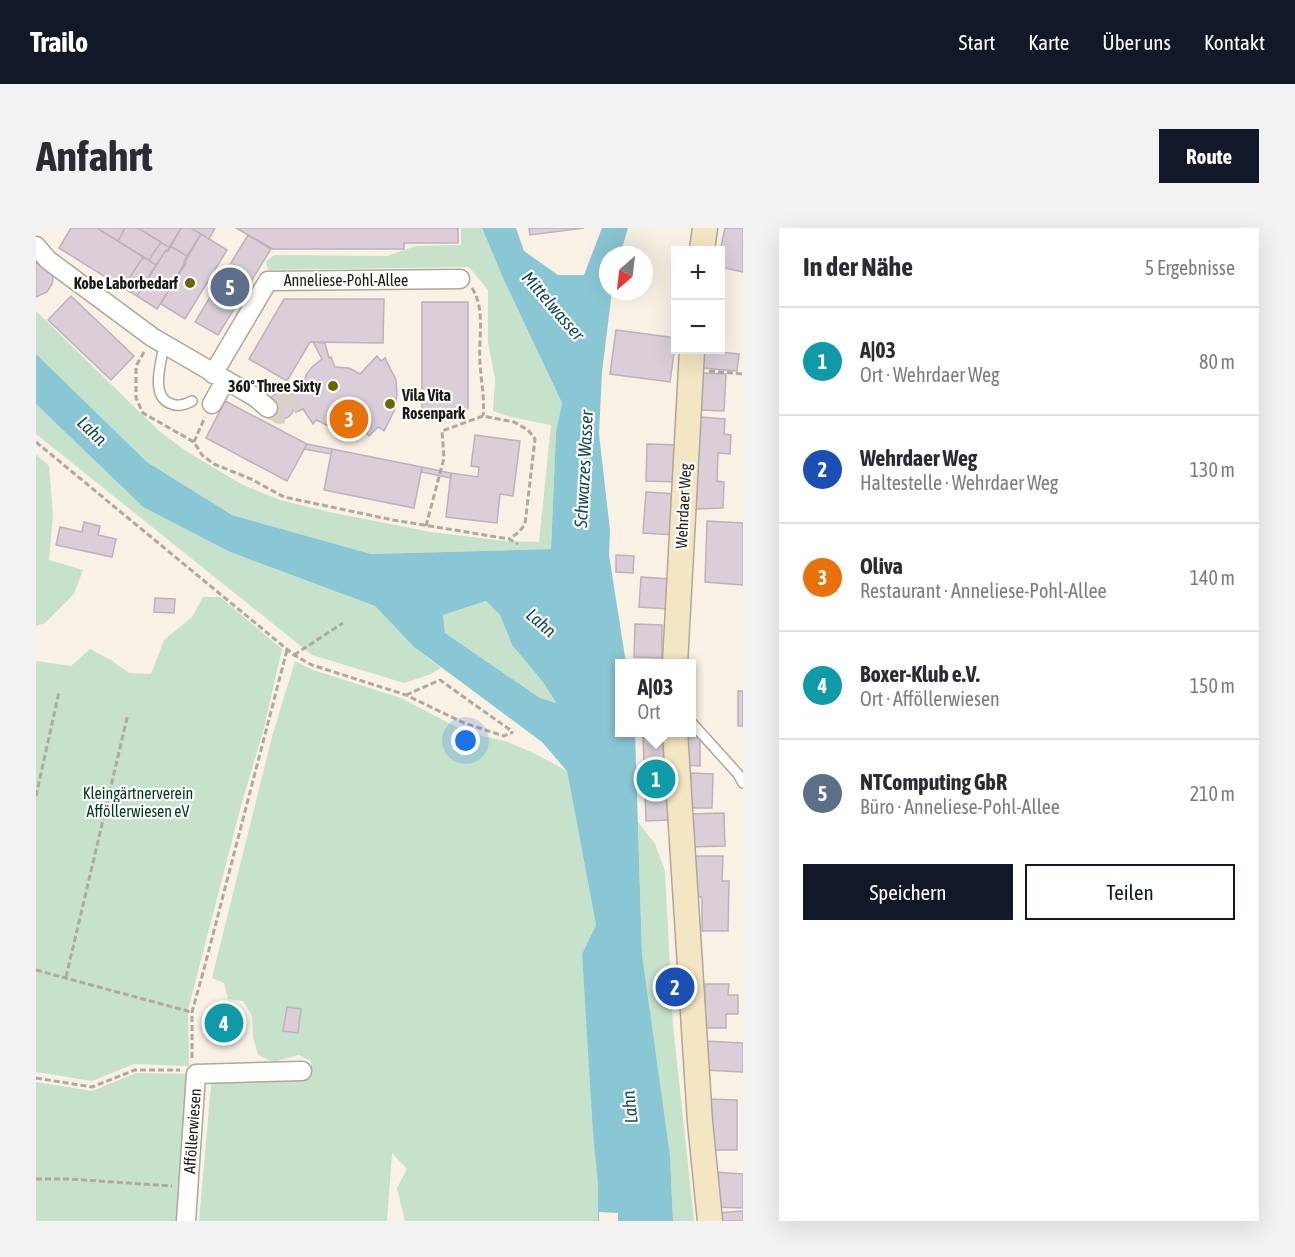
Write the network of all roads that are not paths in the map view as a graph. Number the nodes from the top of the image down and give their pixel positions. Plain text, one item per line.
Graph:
1 (705, 228) edge
2 (36, 246) edge
3 (703, 246) edge
4 (460, 279) road end
5 (158, 341) junction
6 (691, 359) edge
7 (219, 377) junction
8 (192, 401) dead end
9 (265, 401) tunnel mouth
10 (212, 404) road end
11 (675, 659) edge
12 (696, 727) edge
13 (675, 737) edge
14 (743, 783) edge
15 (302, 1071) dead end
16 (186, 1221) edge
17 (710, 1221) edge

1 - 3 main road
2 - 5 street
4 - 7 street, Anneliese-Pohl-Allee
5 - 7 street
5 - 8 lane
6 - 11 main road, Wehrdaer Weg
7 - 9 street
7 - 10 street, Anneliese-Pohl-Allee
12 - 14 lane
13 - 17 main road
15 - 16 street, Afföllerwiesen

